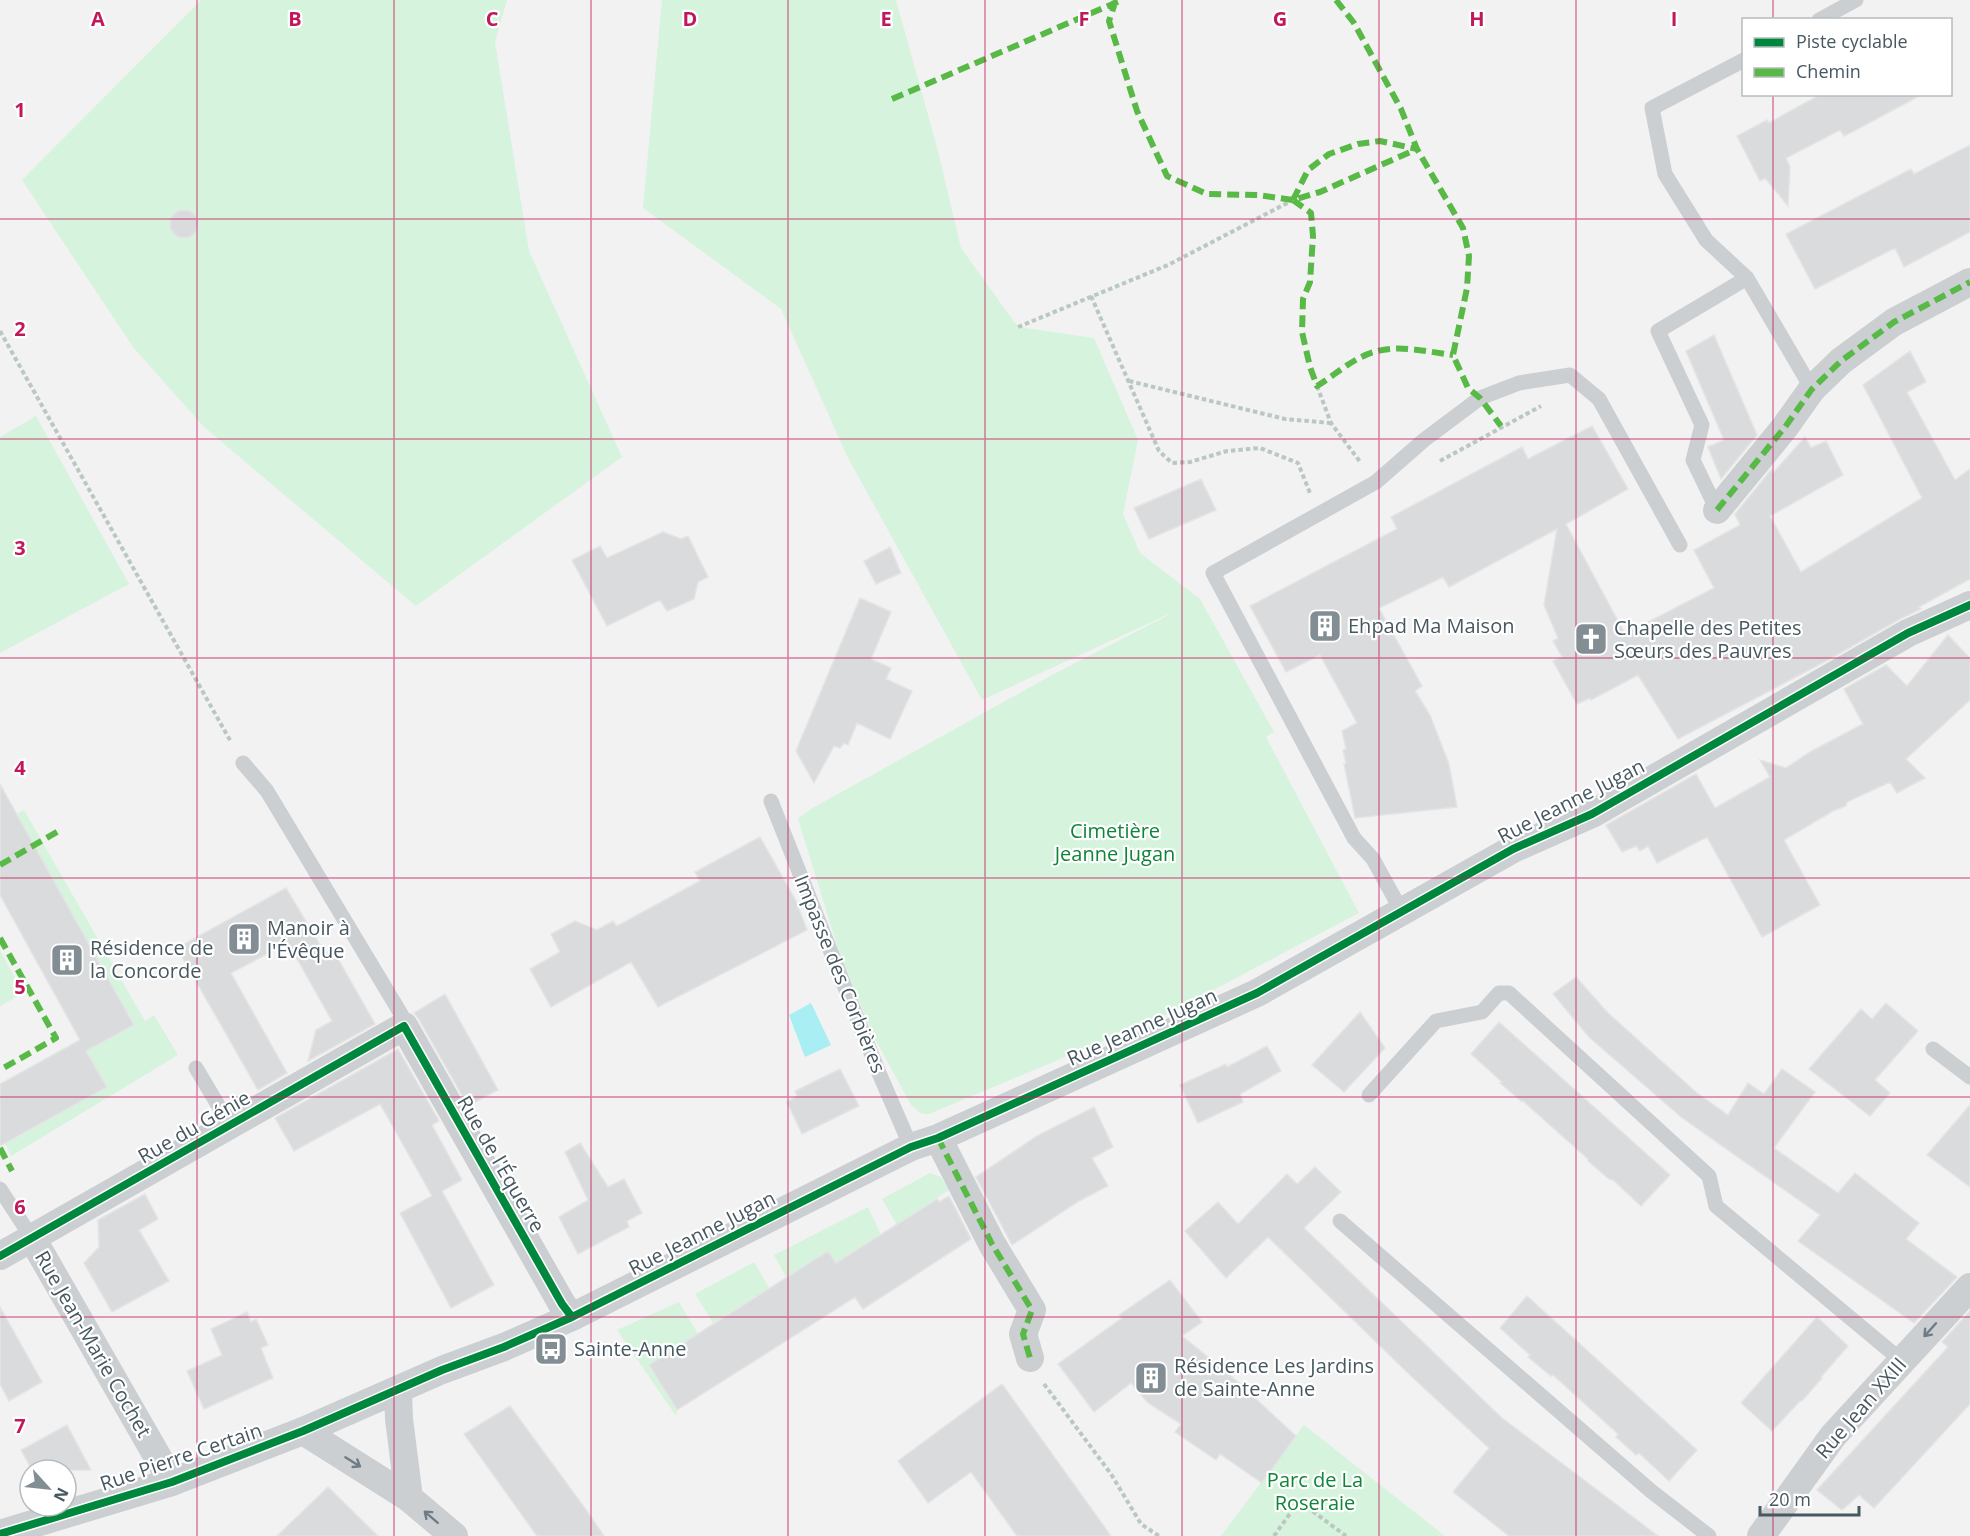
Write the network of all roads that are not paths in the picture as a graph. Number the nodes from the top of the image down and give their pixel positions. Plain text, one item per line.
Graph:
1 (1856, 0) edge
2 (1824, 18) edge
3 (1742, 61) edge
4 (1747, 278) junction
5 (1970, 282) edge
6 (1812, 389) junction
7 (1717, 510) joint
8 (1680, 545) dead end
9 (1970, 605) edge
10 (243, 764) road end
11 (771, 801) dead end
12 (1402, 912) junction
13 (404, 1026) junction
14 (1933, 1049) dead end
15 (196, 1068) dead end
16 (1970, 1077) edge
17 (1369, 1095) dead end
18 (230, 1125) junction
19 (938, 1138) junction
20 (911, 1147) junction
21 (0, 1189) edge
22 (1340, 1221) dead end
23 (32, 1238) junction
24 (0, 1256) edge
25 (1970, 1287) edge
26 (572, 1317) junction
27 (1030, 1358) road end
28 (1902, 1360) junction
29 (398, 1391) junction
30 (303, 1431) junction
31 (172, 1482) junction
32 (409, 1498) junction
33 (0, 1534) edge
34 (454, 1536) edge
35 (1709, 1536) edge
36 (1761, 1536) edge

1 - 2 lane
3 - 4 lane
4 - 6 lane
4 - 7 lane
5 - 6 street
6 - 7 street
8 - 12 lane
9 - 12 street, Rue Jeanne Jugan
10 - 13 lane
11 - 20 lane, Impasse des Corbières
12 - 19 street, Rue Jeanne Jugan
13 - 18 street, Rue du Génie
13 - 26 street, Rue de l'Équerre
14 - 16 lane
15 - 18 lane
17 - 28 lane
18 - 23 street, Rue du Génie
19 - 20 street, Rue Jeanne Jugan
19 - 27 street
20 - 26 street, Rue Jeanne Jugan
21 - 23 lane
22 - 35 lane
23 - 24 street, Rue du Génie
23 - 31 street, Rue Jean-Marie Cochet
25 -> 28 street, Rue Jean XXIII
26 - 29 street, Rue Jeanne Jugan
28 - 36 street, Rue Jean XXIII
29 - 30 street, Rue Jeanne Jugan
29 - 32 street
30 - 31 street, Rue Pierre Certain
30 -> 32 street
31 - 33 street, Rue Pierre Certain
34 -> 32 street

